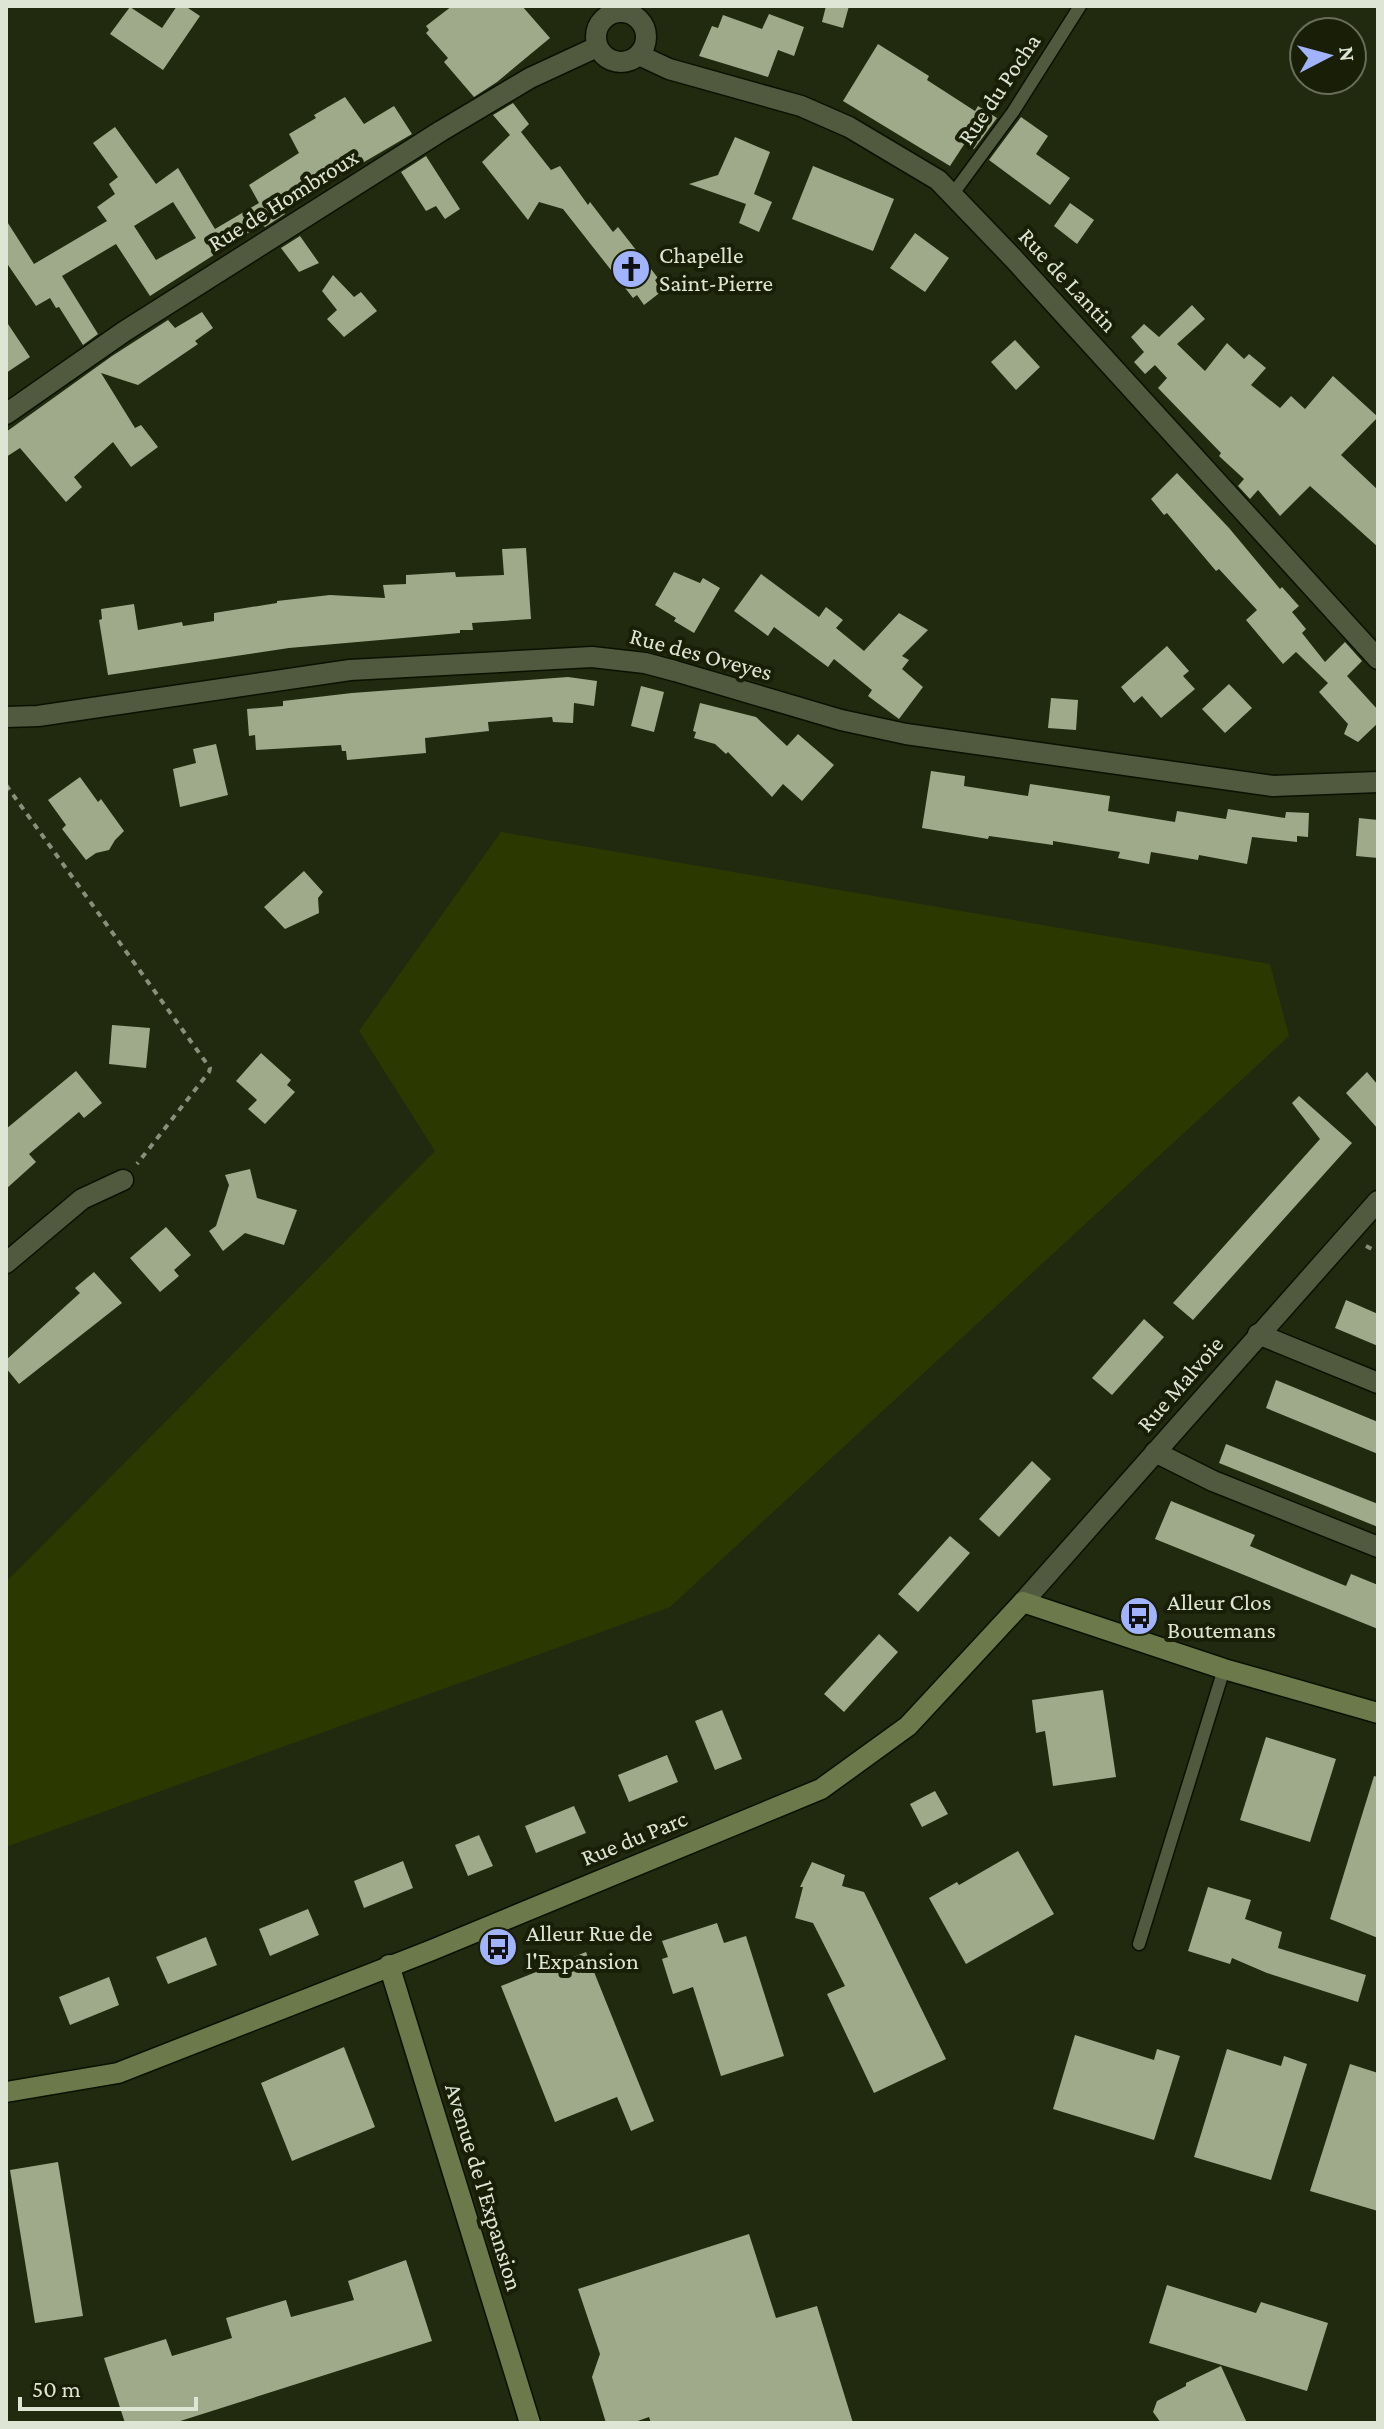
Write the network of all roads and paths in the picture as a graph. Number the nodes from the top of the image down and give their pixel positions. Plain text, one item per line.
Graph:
1 (1080, 6) edge
2 (638, 11) edge
3 (597, 47) junction
4 (639, 55) junction
5 (952, 195) junction
6 (6, 414) edge
7 (1378, 659) edge
8 (6, 717) edge
9 (1378, 782) edge
10 (6, 785) edge
11 (123, 1180) joint
12 (1378, 1201) edge
13 (6, 1263) edge
14 (1258, 1334) junction
15 (1378, 1383) edge
16 (1155, 1452) junction
17 (1378, 1547) edge
18 (1023, 1602) junction
19 (1224, 1669) junction
20 (1378, 1713) edge
21 (1139, 1944) dead end
22 (389, 1965) junction
23 (6, 2092) edge
24 (530, 2423) edge

1 - 5 lane, Rue du Pocha
2 - 3 street
2 - 4 street
3 - 4 street
3 - 6 street, Rue de Hombroux
4 - 5 street, Rue de Lantin
5 - 7 street, Rue de Lantin
8 - 9 street, Rue des Oveyes
10 - 11 path
11 - 13 street
12 - 14 street, Rue Malvoie
14 - 15 street
14 - 16 street, Rue Malvoie
16 - 17 street
16 - 18 street, Rue Malvoie
18 - 19 street
18 - 22 street, Rue du Parc
19 - 20 street
19 - 21 lane
22 - 23 street, Rue du Parc
22 - 24 street, Avenue de l'Expansion

